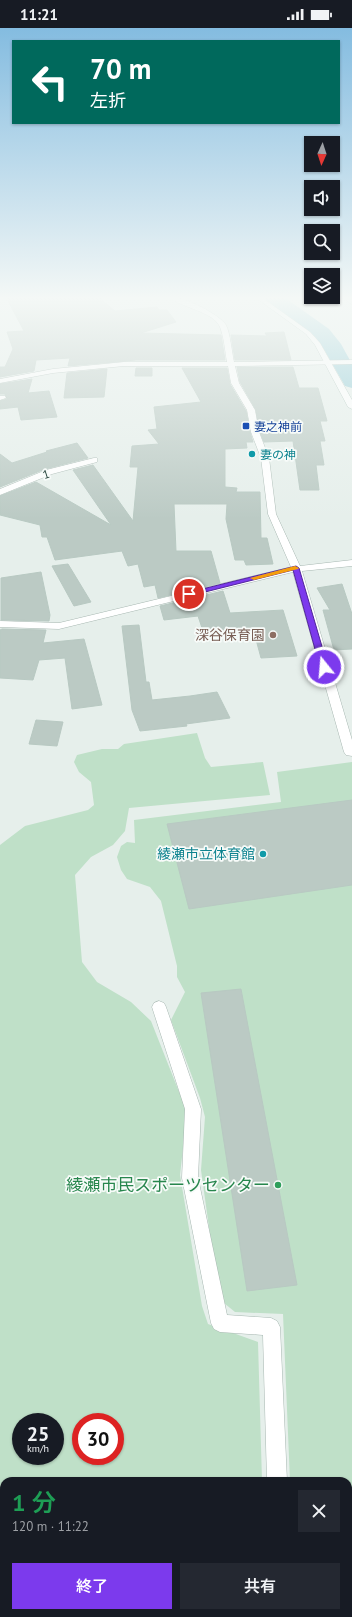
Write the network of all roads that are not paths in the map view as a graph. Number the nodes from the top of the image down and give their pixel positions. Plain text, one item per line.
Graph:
1 (52, 371) edge
2 (233, 371) edge
3 (333, 371) edge
4 (0, 381) edge
5 (352, 407) edge
6 (94, 460) dead end
7 (0, 492) edge
8 (352, 563) edge
9 (296, 568) junction
10 (0, 624) edge
11 (352, 752) edge
12 (159, 1007) dead end
13 (277, 1477) edge

1 - 4 street
2 - 9 street
3 - 5 street
6 - 7 street, 1
8 - 9 street
9 - 10 street
9 - 11 street
12 - 13 street

